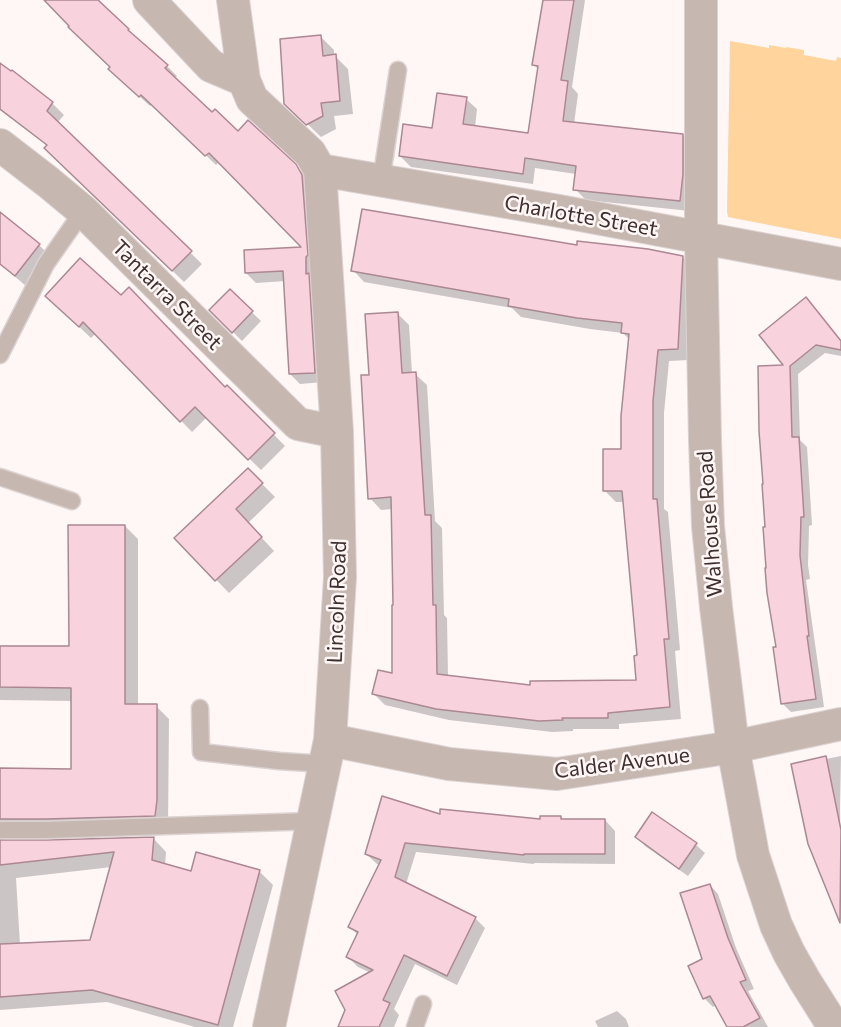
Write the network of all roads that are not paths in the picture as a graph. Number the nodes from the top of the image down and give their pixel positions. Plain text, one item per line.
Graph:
1 (149, 0) edge
2 (233, 0) edge
3 (702, 0) edge
4 (398, 70) dead end
5 (244, 80) junction
6 (0, 145) edge
7 (320, 170) junction
8 (381, 181) junction
9 (82, 211) junction
10 (701, 239) junction
11 (841, 264) edge
12 (223, 329) dead end
13 (0, 354) edge
14 (337, 432) junction
15 (0, 477) edge
16 (72, 501) dead end
17 (200, 708) dead end
18 (841, 724) edge
19 (733, 747) junction
20 (328, 752) junction
21 (313, 821) junction
22 (0, 830) edge
23 (423, 1004) dead end
24 (269, 1027) edge
25 (415, 1027) edge
26 (834, 1027) edge

1 - 5 street
2 - 5 street
3 - 10 street, Walhouse Road
4 - 8 lane
5 - 7 street
6 - 9 street, Tantarra Street
7 - 8 street, Charlotte Street
7 - 14 street, Lincoln Road
8 - 10 street, Charlotte Street
9 - 12 lane
9 - 13 lane
9 - 14 street, Tantarra Street
10 - 11 street, Charlotte Street
10 - 19 street, Walhouse Road
14 - 20 street, Lincoln Road
15 - 16 lane
17 - 20 lane
18 - 19 street, Calder Avenue
19 - 20 street, Calder Avenue
19 - 26 street, Walhouse Road
20 - 21 street, Lincoln Road
21 - 22 lane
21 - 24 street, Lincoln Road
23 - 25 lane

